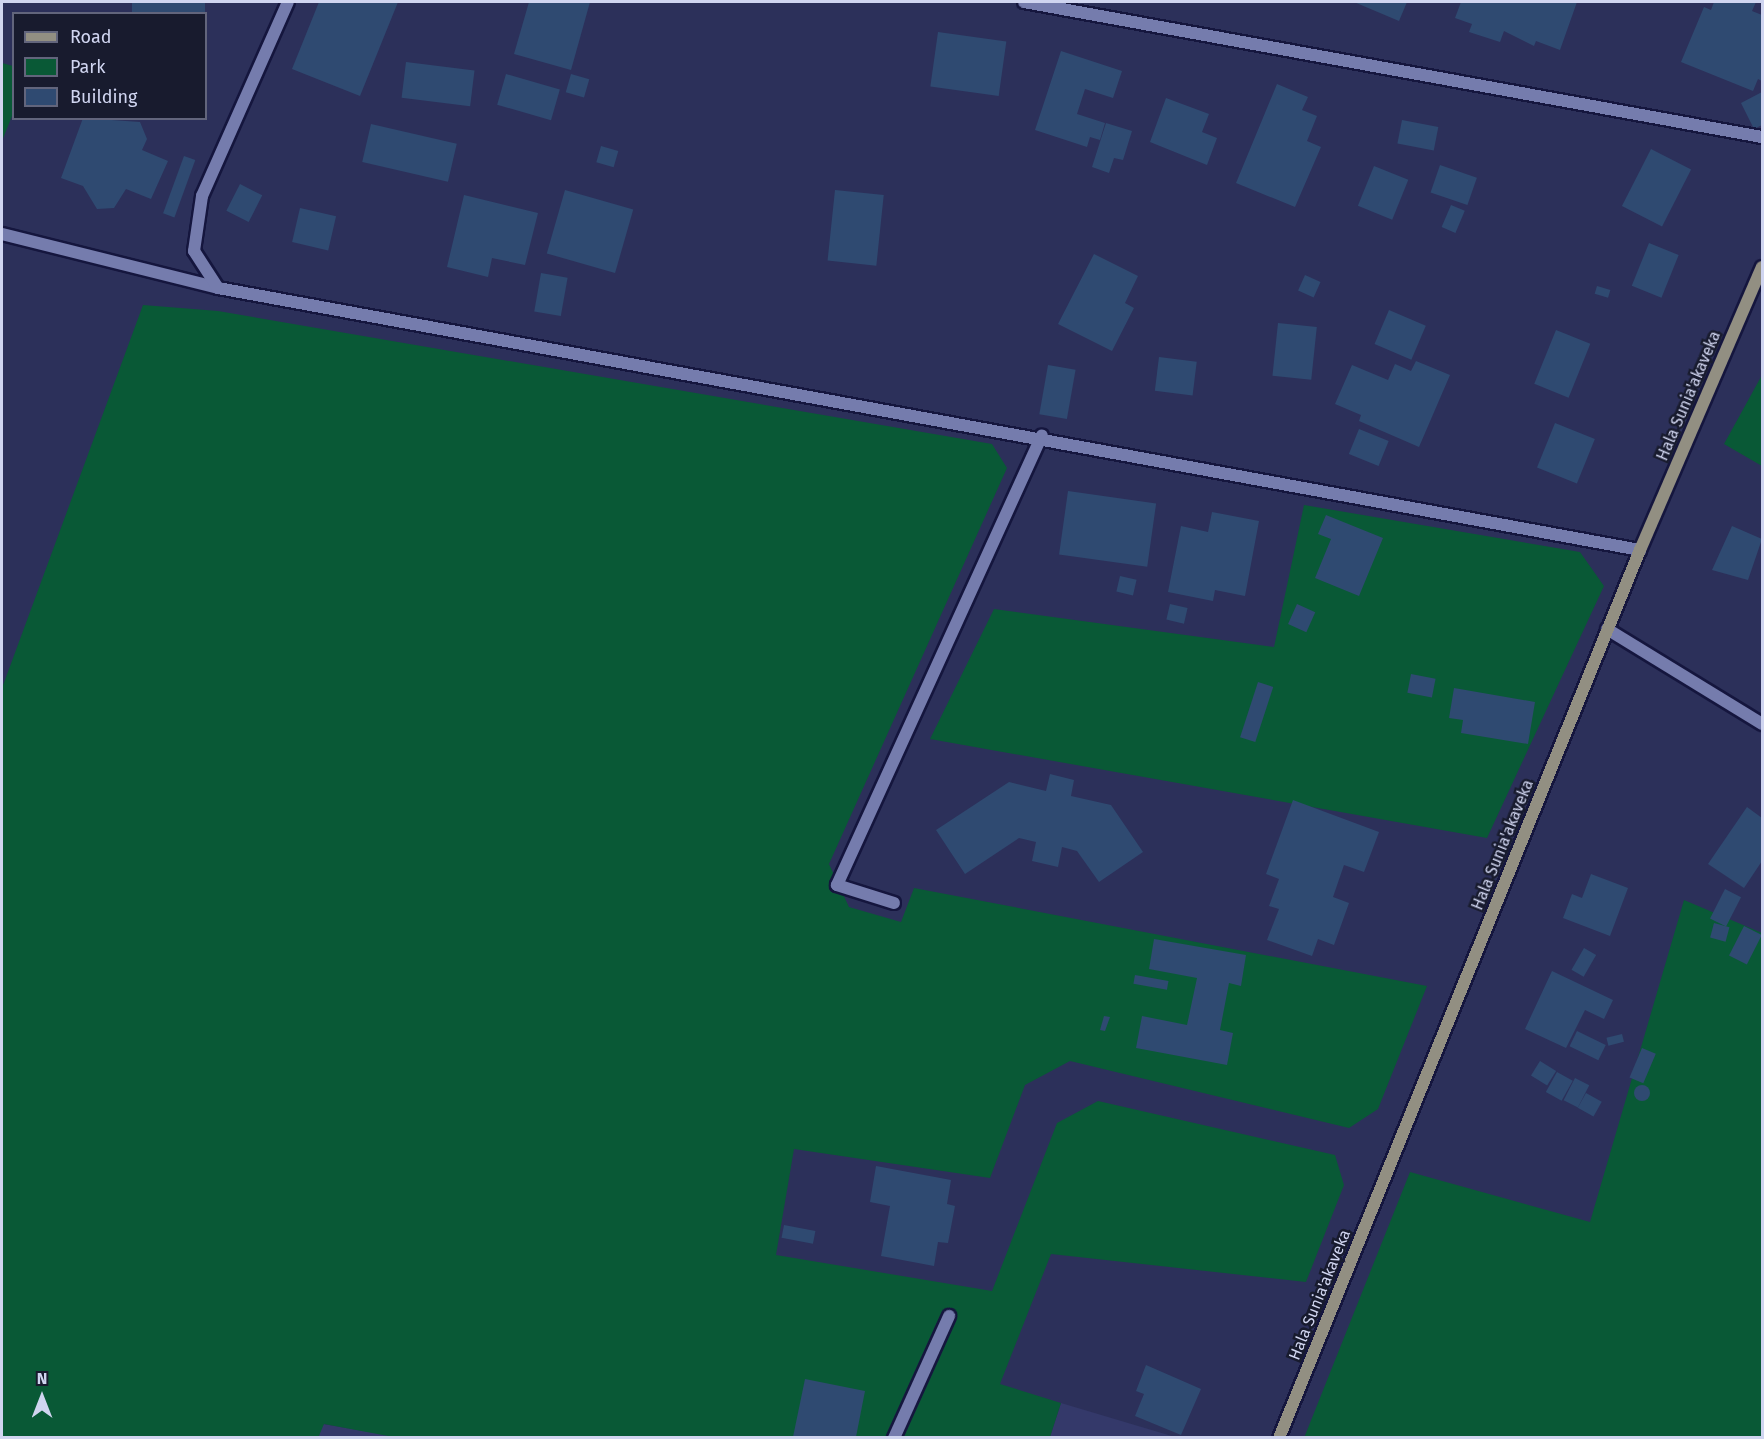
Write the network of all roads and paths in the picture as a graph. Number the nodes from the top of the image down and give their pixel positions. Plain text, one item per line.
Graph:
1 (288, 2) edge
2 (1024, 2) edge
3 (1072, 6) edge
4 (1762, 137) edge
5 (2, 234) edge
6 (1762, 267) edge
7 (218, 288) junction
8 (1042, 436) junction
9 (1640, 550) junction
10 (1607, 630) junction
11 (1762, 724) edge
12 (894, 903) dead end
13 (949, 1316) dead end
14 (894, 1437) edge
15 (1279, 1437) edge

1 - 7 street
2 - 3 street
3 - 4 street
5 - 7 street
6 - 9 street, Hala Sunia'akaveka
7 - 8 street
8 - 9 street
8 - 12 street
9 - 10 street, Hala Sunia'akaveka
10 - 11 street
10 - 15 street, Hala Sunia'akaveka
13 - 14 street

